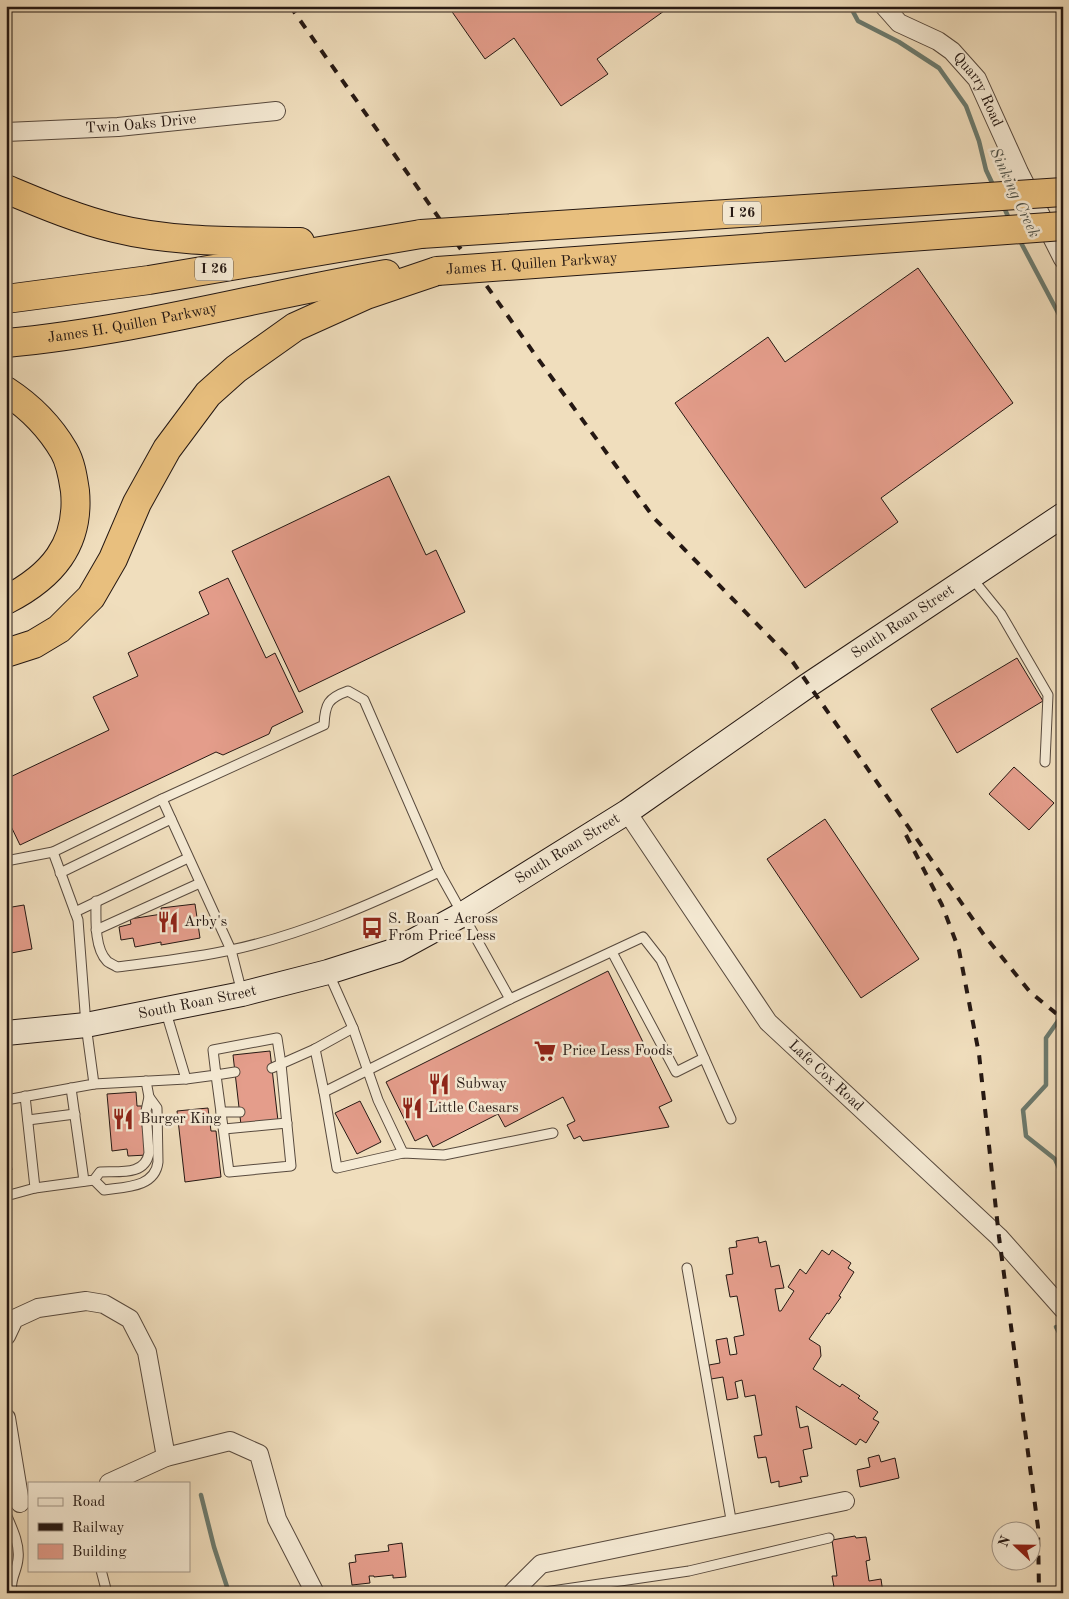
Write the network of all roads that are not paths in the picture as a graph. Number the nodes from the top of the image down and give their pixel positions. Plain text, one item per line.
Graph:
1 (884, 6) edge
2 (276, 111) dead end
3 (6, 132) edge
4 (6, 189) edge
5 (1063, 192) edge
6 (1063, 226) edge
7 (362, 244) junction
8 (1063, 259) edge
9 (438, 271) junction
10 (6, 299) edge
11 (6, 343) edge
12 (6, 391) edge
13 (1063, 515) edge
14 (971, 577) junction
15 (6, 600) edge
16 (6, 653) edge
17 (1045, 762) dead end
18 (162, 800) junction
19 (627, 812) junction
20 (171, 819) junction
21 (53, 852) junction
22 (188, 858) junction
23 (6, 861) edge
24 (439, 872) junction
25 (60, 873) junction
26 (200, 883) junction
27 (96, 901) junction
28 (75, 912) junction
29 (463, 914) junction
30 (96, 930) junction
31 (231, 950) junction
32 (612, 952) junction
33 (328, 972) junction
34 (242, 994) junction
35 (510, 999) junction
36 (165, 1009) junction
37 (86, 1025) junction
38 (353, 1028) junction
39 (6, 1033) edge
40 (315, 1049) junction
41 (704, 1058) junction
42 (281, 1064) junction
43 (272, 1068) dead end
44 (368, 1069) junction
45 (235, 1072) dead end
46 (216, 1075) junction
47 (186, 1079) junction
48 (146, 1081) junction
49 (94, 1084) junction
50 (71, 1088) junction
51 (324, 1092) junction
52 (25, 1096) junction
53 (149, 1097) junction
54 (6, 1100) edge
55 (221, 1112) junction
56 (240, 1112) dead end
57 (75, 1114) junction
58 (731, 1119) dead end
59 (28, 1120) junction
60 (287, 1123) junction
61 (224, 1129) junction
62 (553, 1133) dead end
63 (403, 1153) junction
64 (94, 1180) junction
65 (84, 1181) junction
66 (35, 1188) junction
67 (6, 1196) edge
68 (686, 1268) dead end
69 (1063, 1309) edge
70 (6, 1336) edge
71 (6, 1418) edge
72 (166, 1457) junction
73 (111, 1482) edge
74 (845, 1501) dead end
75 (18, 1504) edge
76 (6, 1514) edge
77 (732, 1525) junction
78 (829, 1538) dead end
79 (102, 1572) edge
80 (12, 1593) edge
81 (107, 1593) edge
82 (316, 1593) edge
83 (512, 1593) edge
84 (538, 1593) edge

1 - 8 street, Quarry Road
2 - 3 street, Twin Oaks Drive
4 - 7 highway
5 - 7 highway, I 26, bridge
6 - 9 highway, James H. Quillen Parkway, bridge
7 - 10 highway, I 26
9 - 11 highway, James H. Quillen Parkway
9 - 16 highway
12 - 15 highway
13 - 14 main road, South Roan Street
14 - 17 lane
14 - 19 main road, South Roan Street
18 - 20 lane
18 - 21 lane
18 - 24 lane
19 - 29 main road, South Roan Street
19 - 69 street, Lafe Cox Road
20 - 22 lane
20 - 25 lane
21 - 23 lane
21 - 25 lane
22 - 26 lane
22 - 27 lane
24 - 29 lane
24 - 31 lane
25 - 28 lane
26 - 30 lane
26 - 31 lane
27 - 28 lane
27 - 30 lane
28 - 37 lane
29 - 33 main road, South Roan Street
29 - 35 lane
30 - 31 lane
31 - 34 lane
32 - 35 lane
32 - 41 lane
32 - 41 lane
33 - 34 main road, South Roan Street
33 - 38 lane
34 - 36 main road, South Roan Street
35 - 44 lane
36 - 37 main road, South Roan Street
36 - 47 lane
37 - 39 main road, South Roan Street
37 - 49 lane
38 - 40 lane
38 - 44 lane
40 - 42 lane
40 - 51 lane
41 - 58 lane
42 - 43 lane
42 - 46 lane
42 - 60 lane
44 - 51 lane
44 - 63 lane
45 - 46 lane
46 - 47 lane
46 - 55 lane
47 - 48 lane
48 - 49 lane
48 - 53 lane
49 - 50 lane
50 - 52 lane
50 - 57 lane
51 - 63 lane
52 - 54 lane
52 - 59 lane
53 - 64 lane
53 - 64 lane
55 - 56 lane
55 - 61 lane
57 - 59 lane
57 - 65 lane
59 - 66 lane
60 - 61 lane
60 - 61 lane
62 - 63 lane
64 - 65 lane
65 - 66 lane
66 - 67 lane
68 - 77 lane
70 - 72 street
71 - 75 street
72 - 73 street
72 - 82 street
74 - 77 street
76 - 80 lane
77 - 83 street
78 - 84 lane
79 - 81 lane

